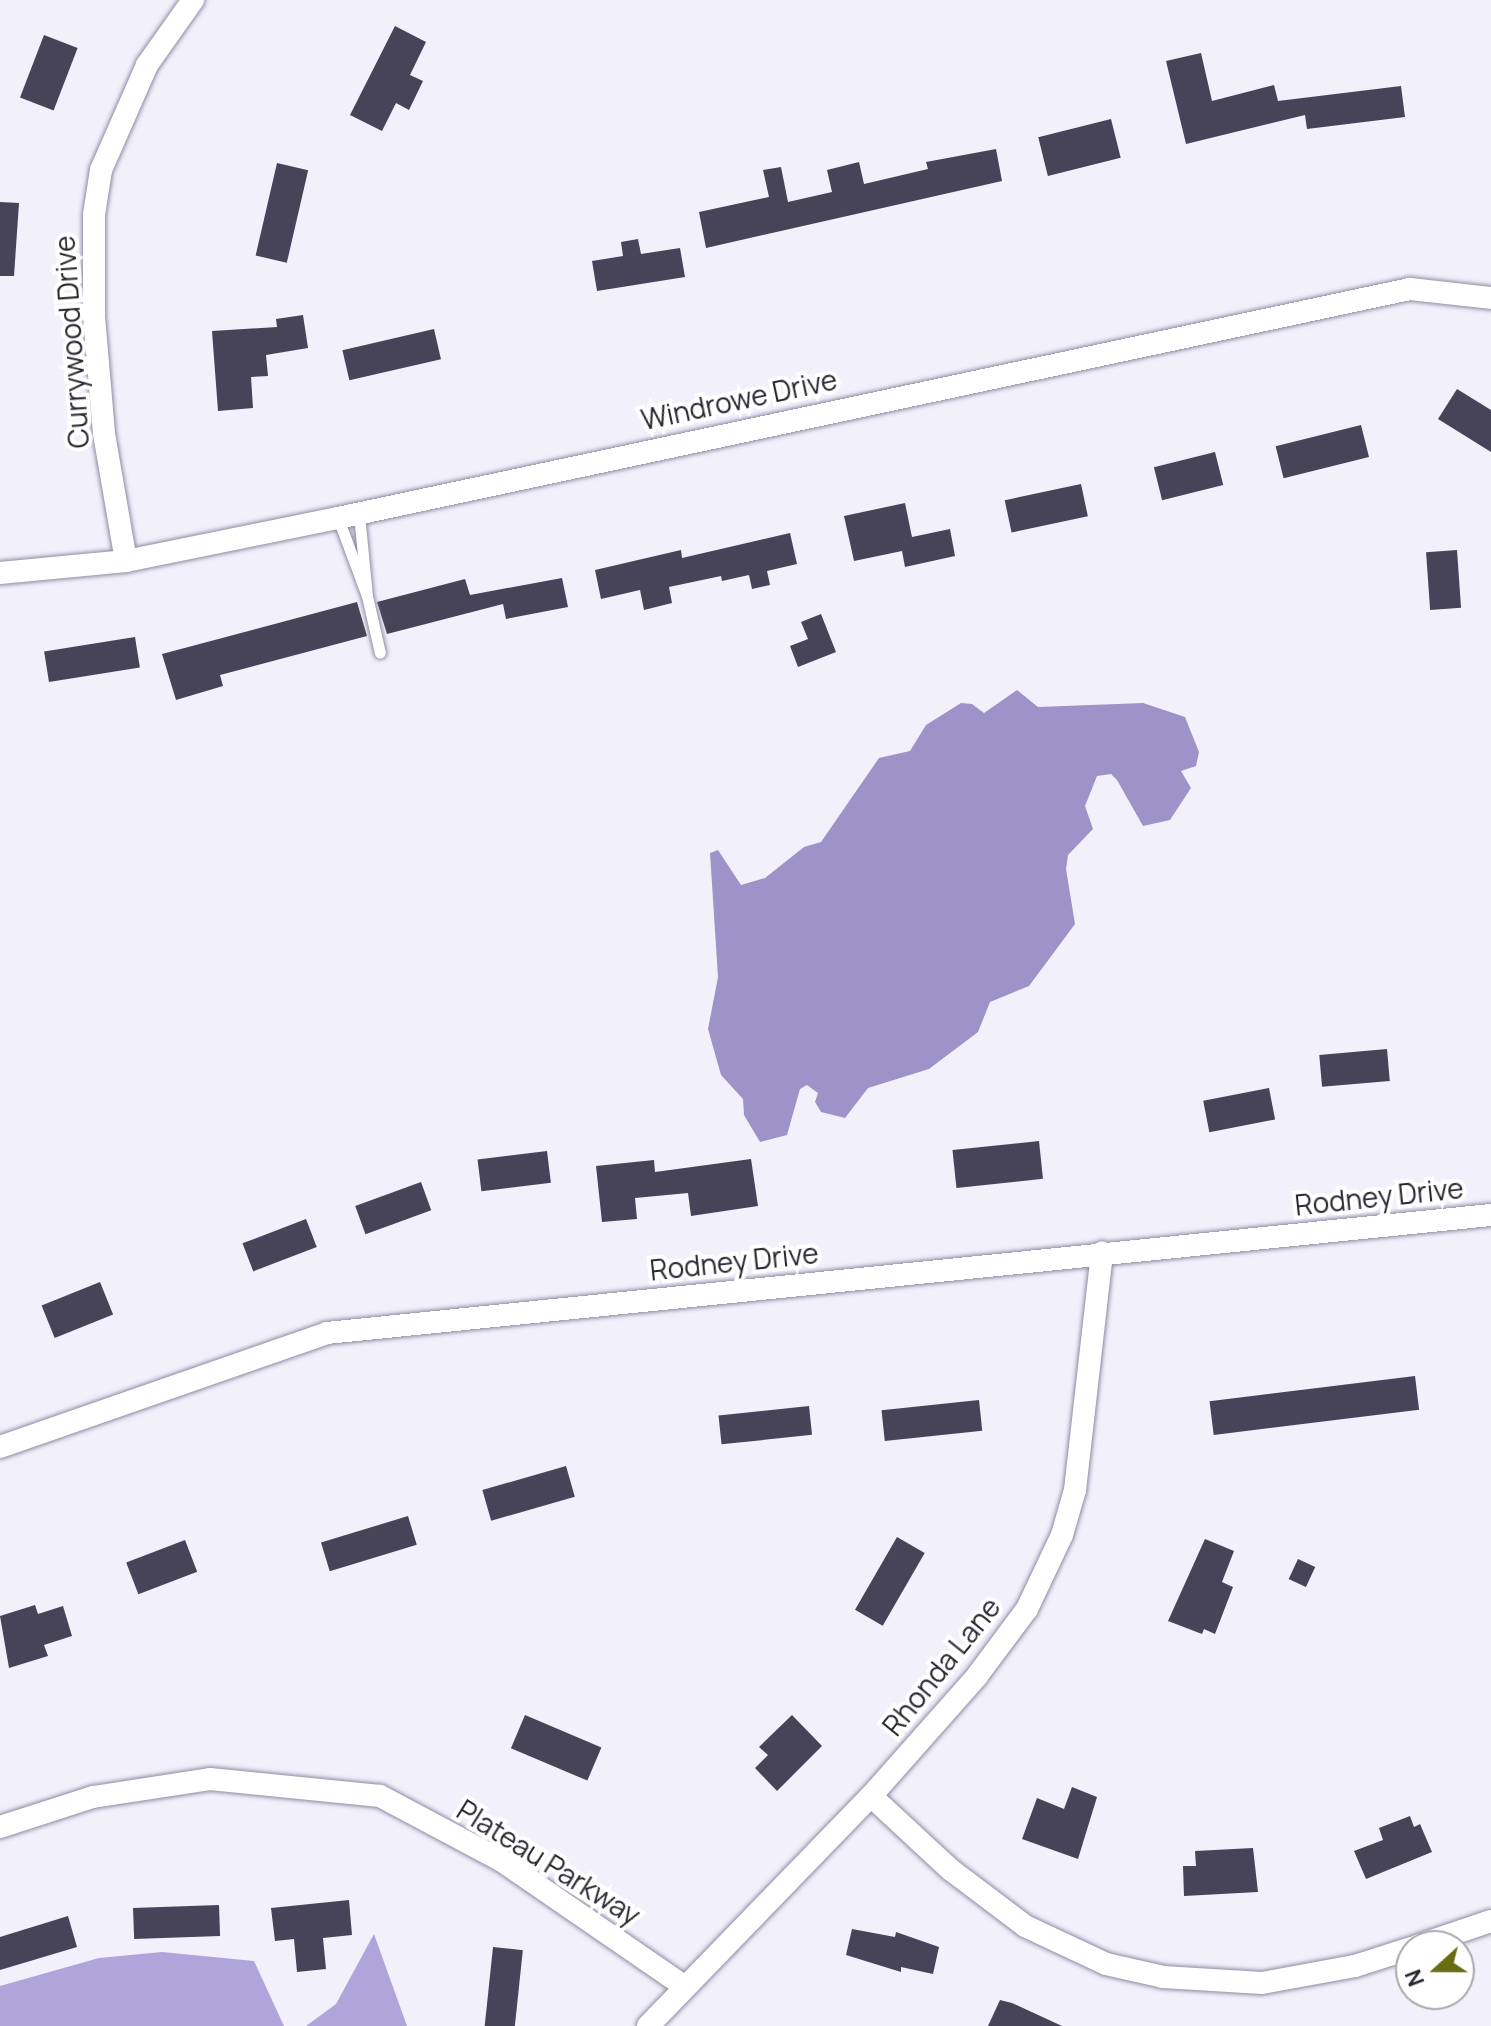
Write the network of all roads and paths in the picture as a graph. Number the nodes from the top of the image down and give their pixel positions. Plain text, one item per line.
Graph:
1 (193, 0) edge
2 (1491, 298) edge
3 (348, 516) junction
4 (126, 561) junction
5 (0, 573) edge
6 (367, 596) junction
7 (380, 653) dead end
8 (1491, 1215) edge
9 (1102, 1253) junction
10 (0, 1447) edge
11 (871, 1796) junction
12 (0, 1827) edge
13 (1491, 1921) edge
14 (1464, 1930) edge
15 (1395, 1953) edge
16 (685, 1987) junction
17 (648, 2026) edge

1 - 4 street, Currywood Drive
2 - 3 street, Windrowe Drive
3 - 4 street, Windrowe Drive
3 - 6 lane
3 - 6 lane
4 - 5 street, Windrowe Drive
6 - 7 lane
8 - 9 street, Rodney Drive
9 - 10 street, Rodney Drive
9 - 11 street, Rhonda Lane
11 - 15 street
11 - 16 street, Rhonda Lane
12 - 16 street, Plateau Parkway
13 - 14 street
16 - 17 street, Rhonda Lane

